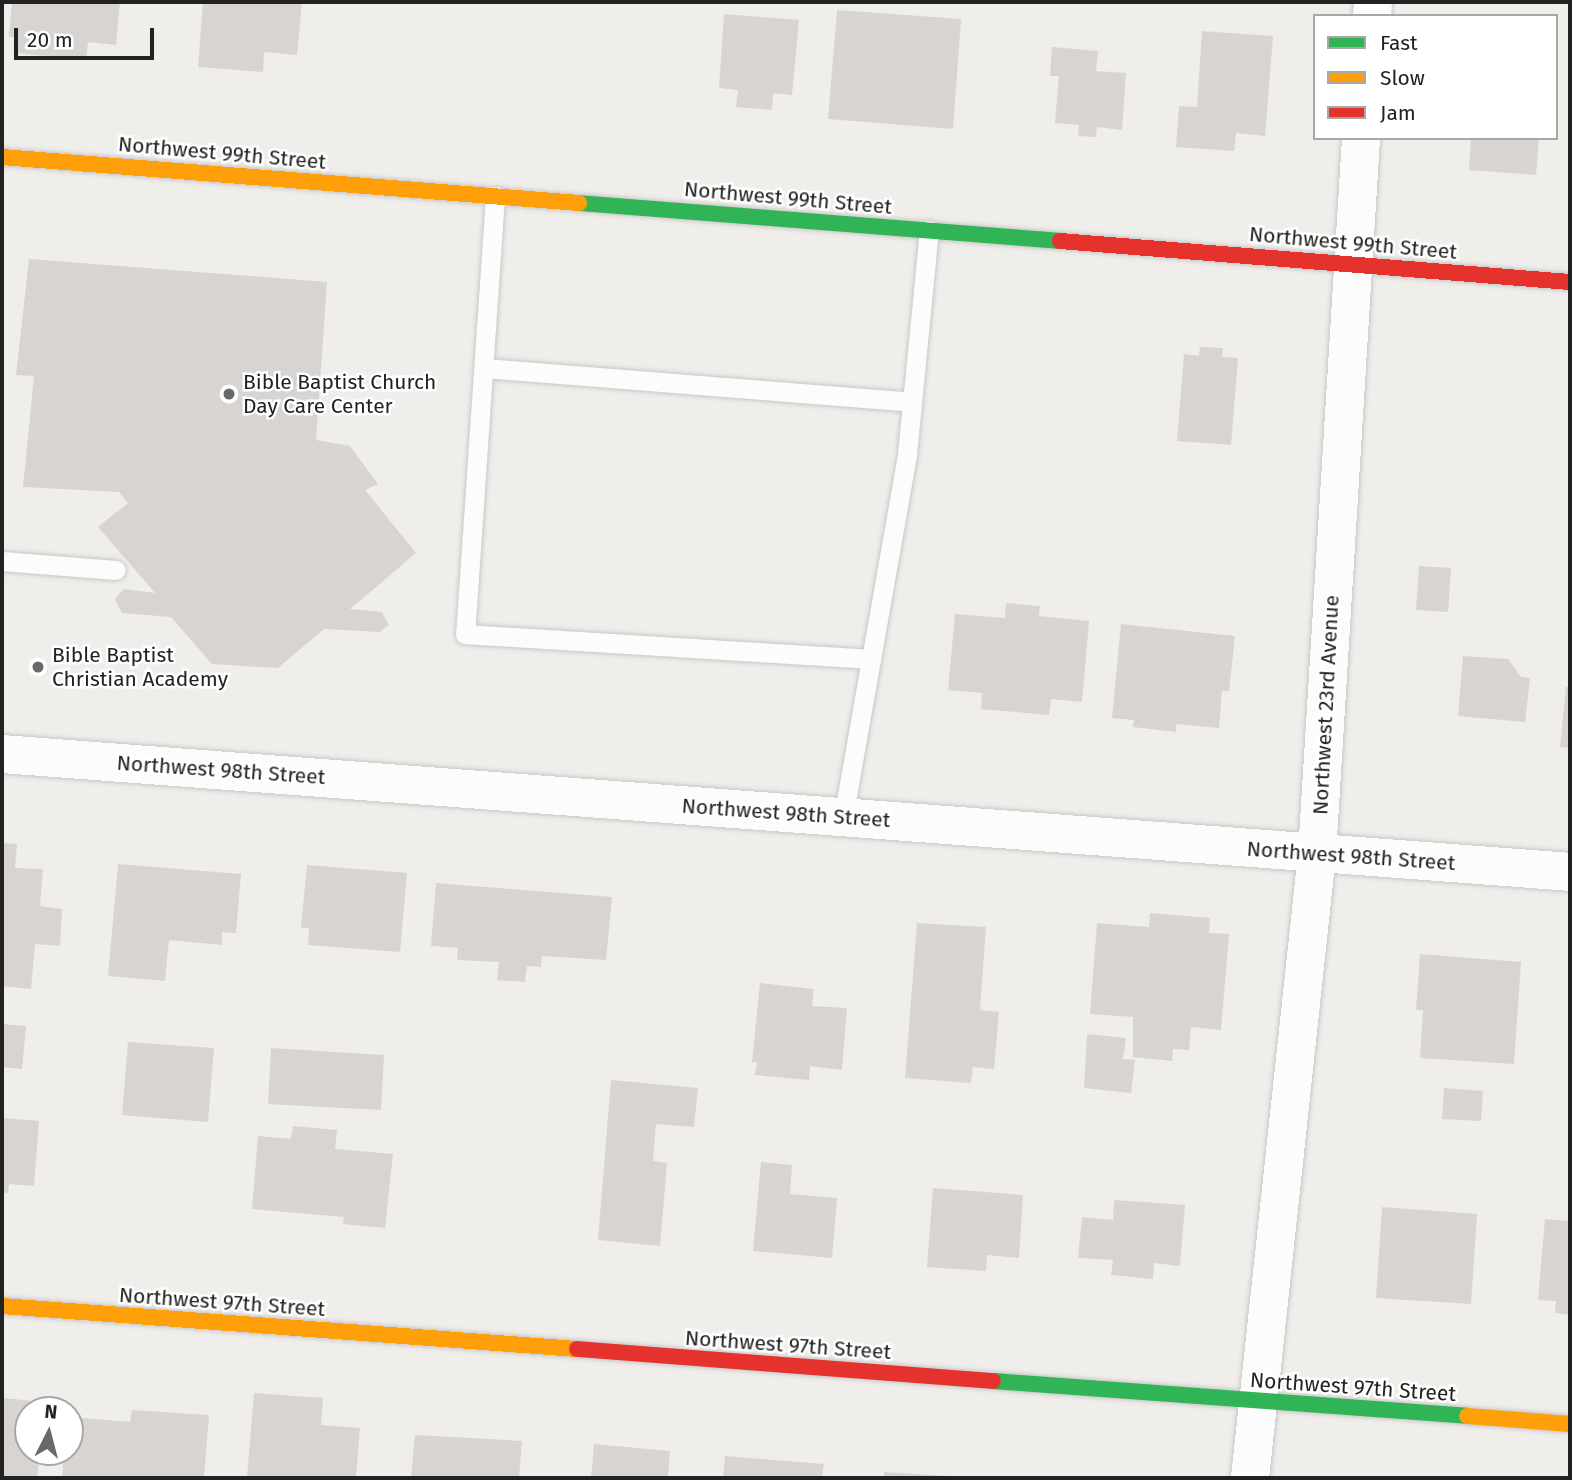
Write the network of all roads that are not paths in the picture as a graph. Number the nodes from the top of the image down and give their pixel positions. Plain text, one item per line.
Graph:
1 (1362, 140) edge
2 (2, 157) edge
3 (495, 196) junction
4 (929, 230) junction
5 (1351, 264) junction
6 (1570, 282) edge
7 (484, 368) junction
8 (912, 402) junction
9 (2, 561) edge
10 (116, 570) dead end
11 (871, 659) junction
12 (2, 754) edge
13 (843, 818) junction
14 (1317, 854) junction
15 (1570, 872) edge
16 (2, 1307) edge
17 (1256, 1402) junction
18 (1570, 1424) edge
19 (1250, 1478) edge

1 - 5 street, Northwest 23rd Avenue
2 - 3 street, Northwest 99th Street
3 - 4 street, Northwest 99th Street
3 - 7 lane
4 - 5 street, Northwest 99th Street
4 - 8 lane
5 - 6 street, Northwest 99th Street
5 - 14 street, Northwest 23rd Avenue
7 - 8 lane
7 - 11 lane
8 - 11 lane
9 - 10 lane
11 - 13 lane
12 - 13 street, Northwest 98th Street
13 - 14 street, Northwest 98th Street
14 - 15 street, Northwest 98th Street
14 - 17 street, Northwest 23rd Avenue
16 - 17 street, Northwest 97th Street
17 - 18 street, Northwest 97th Street
17 - 19 street, Northwest 23rd Avenue

